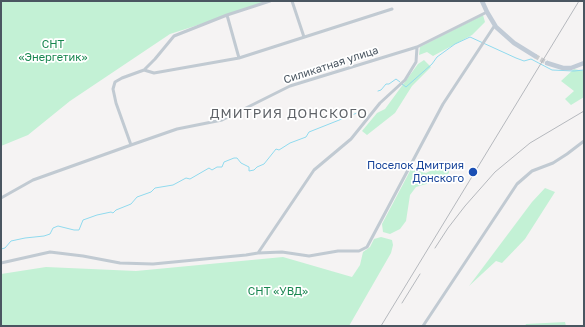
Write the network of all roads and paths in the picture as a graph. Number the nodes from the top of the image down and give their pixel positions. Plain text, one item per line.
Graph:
1 (270, 1) edge
2 (292, 1) edge
3 (482, 1) edge
4 (392, 9) dead end
5 (487, 12) junction
6 (227, 15) junction
7 (495, 25) junction
8 (304, 37) junction
9 (417, 47) junction
10 (535, 56) tunnel mouth
11 (239, 58) junction
12 (547, 63) tunnel mouth
13 (584, 63) edge
14 (144, 70) junction
15 (584, 141) edge
16 (131, 144) junction
17 (1, 198) edge
18 (258, 253) junction
19 (1, 263) edge
20 (422, 326) edge

1 - 6 street
2 - 8 street
3 - 5 street
4 - 8 street
5 - 7 street
5 - 9 street, Силикатная улица
6 - 11 street
6 - 14 street
7 - 10 street
7 - 18 street
8 - 11 street
9 - 16 street, Силикатная улица
9 - 18 street
11 - 14 street
12 - 13 street
14 - 16 street
15 - 20 street
16 - 17 street, Силикатная улица
18 - 19 street

